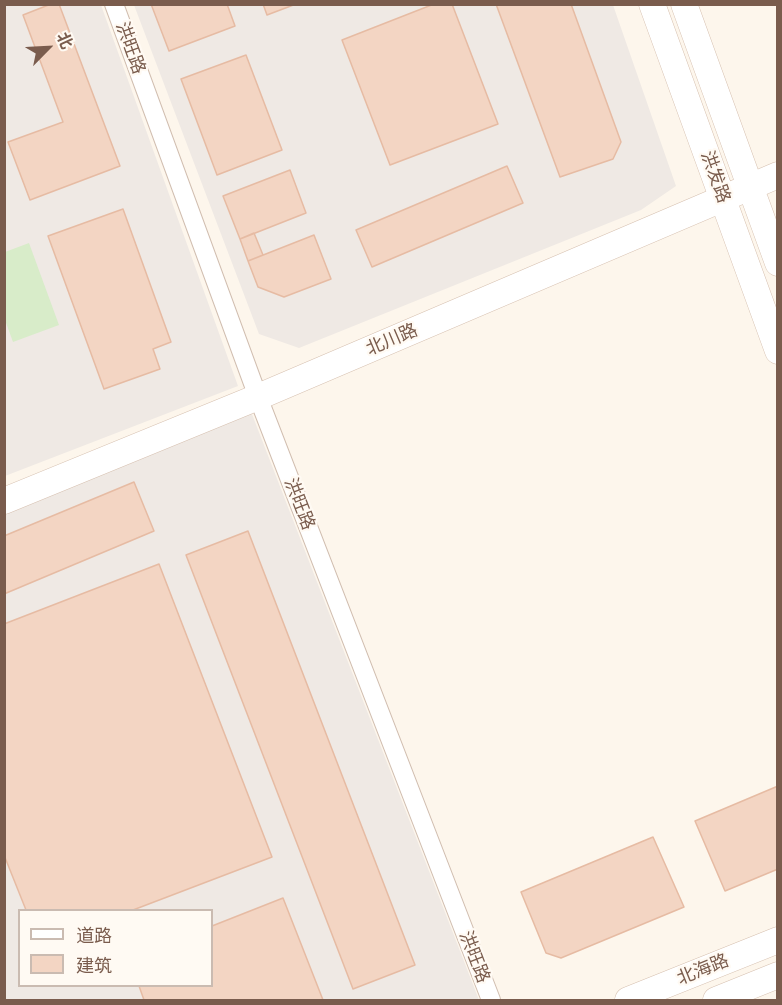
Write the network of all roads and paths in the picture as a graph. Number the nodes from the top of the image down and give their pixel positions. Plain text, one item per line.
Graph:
1 (114, 4) edge
2 (652, 4) edge
3 (684, 4) edge
4 (777, 176) edge
5 (750, 187) junction
6 (723, 198) junction
7 (777, 263) edge
8 (777, 351) edge
9 (258, 397) junction
10 (4, 501) edge
11 (777, 940) edge
12 (777, 975) edge
13 (491, 1000) edge
14 (628, 1000) edge
15 (716, 1000) edge

1 - 9 street, 洪旺路
2 - 6 street, 洪发路
3 - 5 street, 洪发路
4 - 5 street, 北川路
5 - 6 street, 北川路
5 - 7 street, 洪发路
6 - 8 street, 洪发路
6 - 9 street, 北川路
9 - 10 street, 北川路
9 - 13 street, 洪旺路
11 - 14 street, 北海路
12 - 15 street, 北海路

